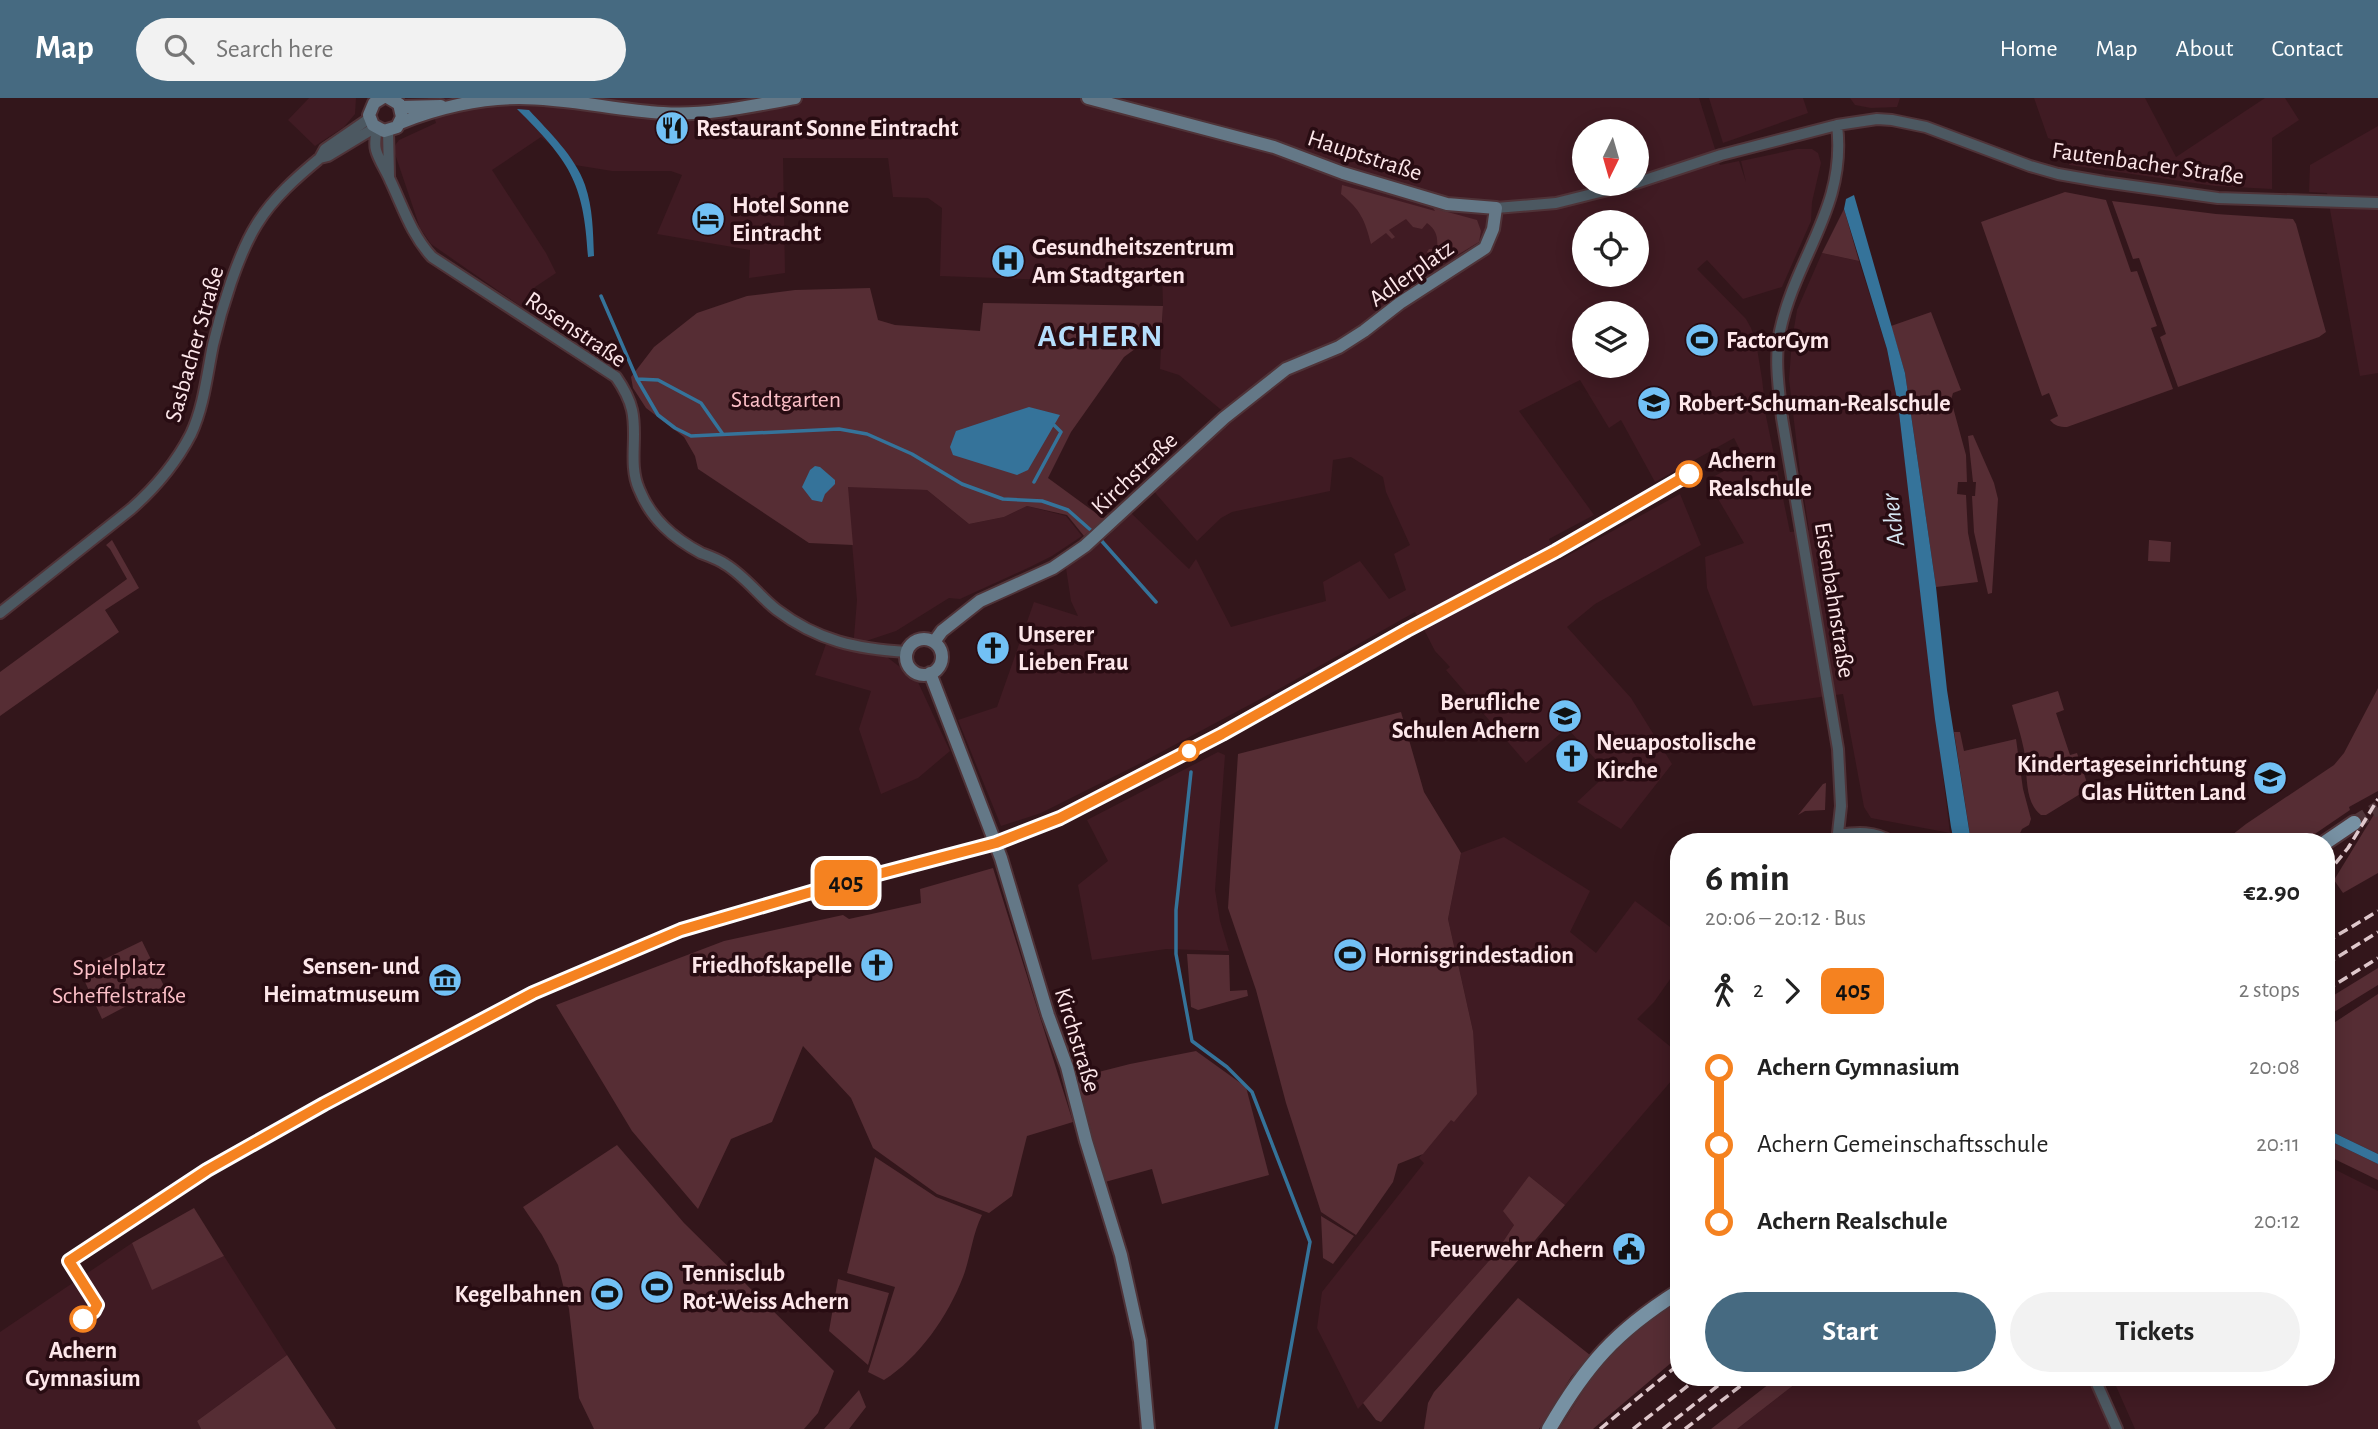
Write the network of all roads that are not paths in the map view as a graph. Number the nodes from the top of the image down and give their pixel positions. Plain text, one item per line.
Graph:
1 (389, 98) edge
2 (518, 98) edge
3 (795, 98) edge
4 (1088, 98) edge
5 (506, 99) edge
6 (376, 100) edge
7 (400, 107) junction
8 (451, 107) junction
9 (400, 123) junction
10 (1837, 125) junction
11 (378, 126) junction
12 (354, 140) junction
13 (375, 148) junction
14 (320, 158) junction
15 (389, 176) junction
16 (1649, 178) edge
17 (1583, 196) edge
18 (2378, 203) edge
19 (1496, 208) junction
20 (1325, 353) joint
21 (0, 613) edge
22 (934, 642) junction
23 (907, 652) junction
24 (930, 673) junction
25 (2354, 823) tunnel mouth
26 (1841, 833) edge
27 (2335, 836) edge
28 (1670, 1297) edge
29 (2098, 1386) edge
30 (1148, 1429) edge
31 (1549, 1429) edge
32 (2117, 1429) edge

1 - 7 main road
2 - 3 main road
2 - 5 main road
4 - 19 main road, Hauptstraße
5 - 8 main road
6 - 11 main road
7 - 8 main road
7 - 9 main road
8 - 9 main road
9 - 11 main road
10 - 16 street, Hauptstraße
10 - 18 street, Fautenbacher Straße
10 - 26 street, Eisenbahnstraße
11 - 12 street, Sasbacher Straße
11 - 13 street
11 - 14 street, Sasbacher Straße
11 - 15 street, Rosenstraße
12 - 13 street
12 - 14 street, Sasbacher Straße
13 - 15 street, Rosenstraße
14 - 21 street, Sasbacher Straße
15 - 23 street, Rosenstraße
17 - 19 street, Hauptstraße
19 - 20 main road, Adlerplatz
20 - 22 main road, Kirchstraße
22 - 23 main road
22 - 24 main road
23 - 24 main road
24 - 30 main road, Kirchstraße
25 - 27 main road
28 - 31 main road
29 - 32 street

